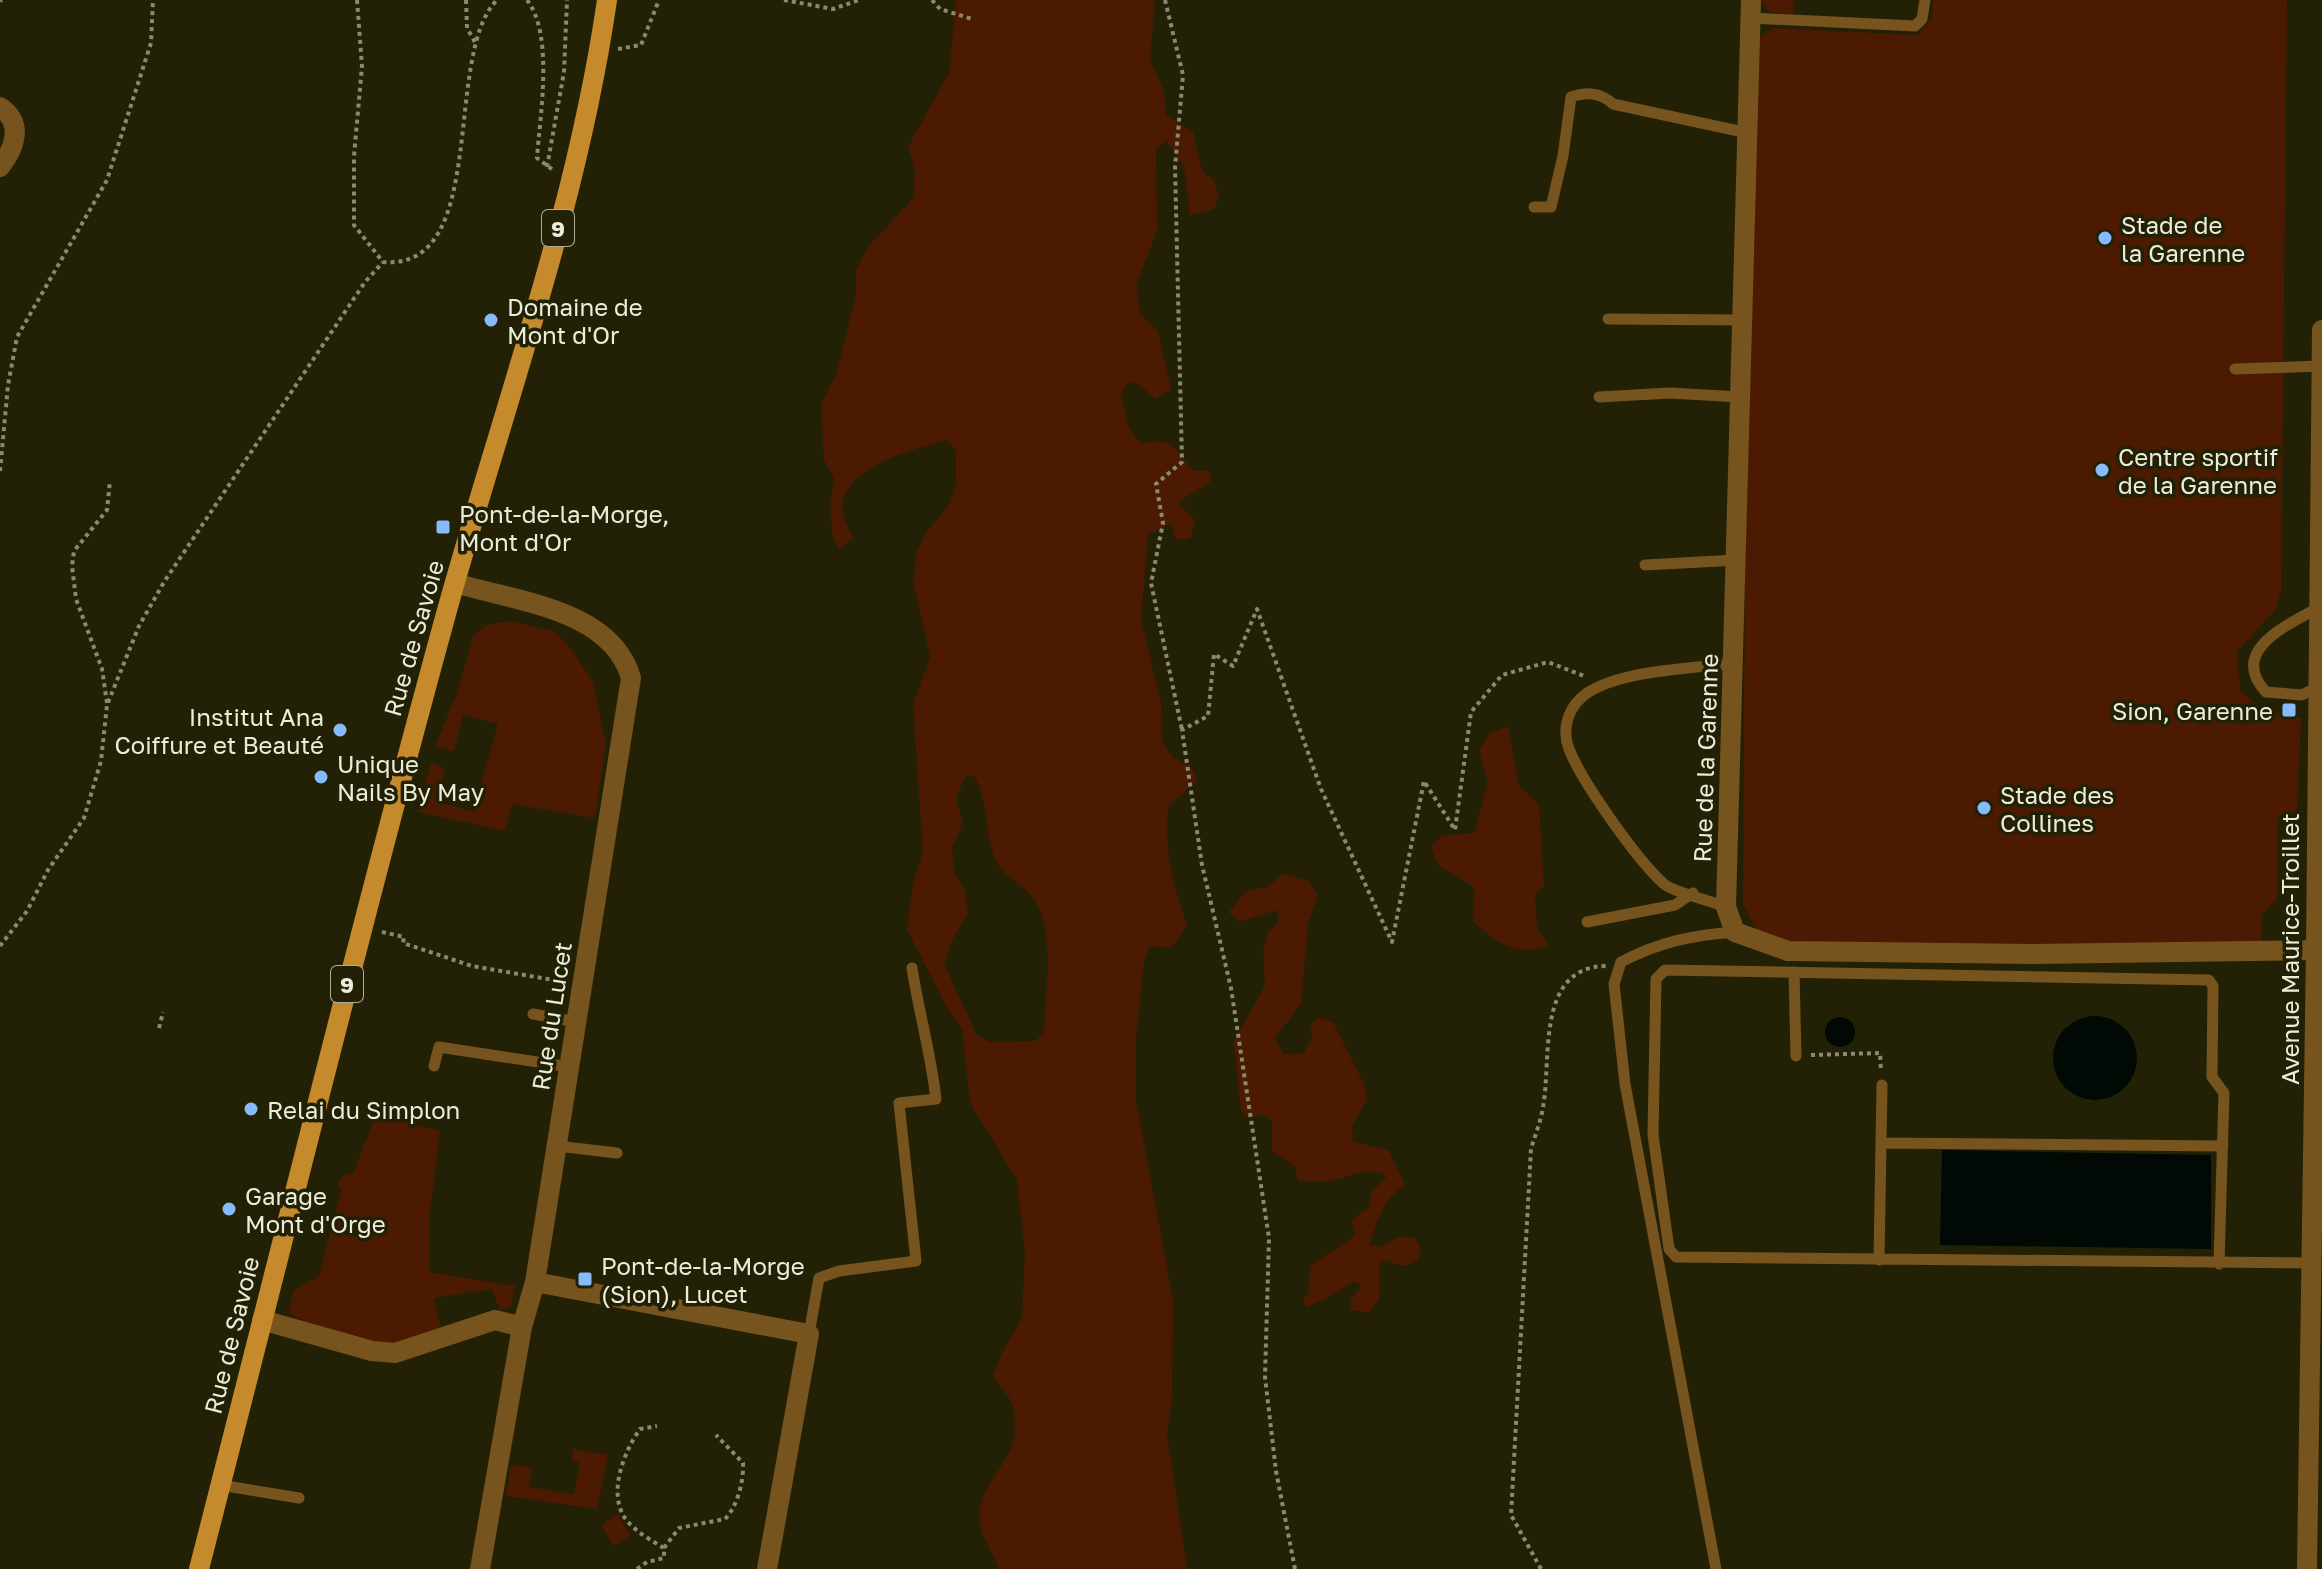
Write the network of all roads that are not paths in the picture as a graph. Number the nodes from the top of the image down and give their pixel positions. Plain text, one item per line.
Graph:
1 (607, 0) edge
2 (1925, 0) edge
3 (1750, 9) edge
4 (0, 107) edge
5 (1748, 133) junction
6 (0, 167) edge
7 (1534, 207) dead end
8 (1608, 319) dead end
9 (1742, 320) junction
10 (2322, 330) edge
11 (2322, 366) edge
12 (2235, 369) dead end
13 (1599, 397) dead end
14 (1740, 397) junction
15 (1737, 560) junction
16 (1645, 565) dead end
17 (455, 583) junction
18 (2318, 608) junction
19 (1734, 663) junction
20 (2317, 687) junction
21 (1693, 893) junction
22 (1726, 907) junction
23 (1587, 922) dead end
24 (1735, 932) junction
25 (2316, 950) junction
26 (912, 968) dead end
27 (1794, 972) junction
28 (533, 1014) dead end
29 (577, 1022) junction
30 (1796, 1056) road end
31 (434, 1066) dead end
32 (570, 1067) junction
33 (1882, 1085) road end
34 (1881, 1143) junction
35 (557, 1146) junction
36 (2223, 1146) junction
37 (617, 1153) dead end
38 (1879, 1260) junction
39 (2312, 1263) junction
40 (2219, 1264) junction
41 (535, 1282) junction
42 (262, 1320) junction
43 (522, 1327) junction
44 (809, 1334) junction
45 (220, 1485) junction
46 (299, 1498) dead end
47 (199, 1569) edge
48 (480, 1569) edge
49 (767, 1569) edge
50 (1716, 1569) edge
51 (2307, 1569) edge

1 - 17 main road, Rue de Savoie / 9
2 - 3 lane
3 - 5 street, Rue de la Garenne
4 - 6 street
5 - 7 lane
5 - 9 street, Rue de la Garenne
8 - 9 lane
9 - 14 street, Rue de la Garenne
10 - 11 street, Avenue Maurice-Troillet
11 - 12 lane
11 - 18 street, Avenue Maurice-Troillet
13 - 14 lane
14 - 15 street, Rue de la Garenne
15 - 16 lane
15 - 19 street, Rue de la Garenne
17 - 29 street, Rue du Lucet
17 - 42 main road, Rue de Savoie / 9
18 - 20 street, Avenue Maurice-Troillet
18 - 20 lane
19 - 21 lane
19 - 22 street, Rue de la Garenne
20 - 25 street, Avenue Maurice-Troillet
21 - 22 lane
21 - 23 lane
22 - 24 street, Rue de la Garenne
24 - 25 street
24 - 50 lane
25 - 39 street, Avenue Maurice-Troillet
26 - 44 lane
27 - 30 lane
27 - 36 lane
27 - 38 lane
28 - 29 lane
29 - 32 street, Rue du Lucet
31 - 32 lane
32 - 35 street, Rue du Lucet
33 - 34 lane
34 - 36 lane
34 - 38 lane
35 - 37 lane
35 - 41 street, Rue du Lucet
36 - 40 lane
38 - 40 lane
39 - 40 lane
39 - 51 street, Avenue Maurice-Troillet
41 - 43 street, Rue du Lucet
41 - 44 street
42 - 43 street
42 - 45 main road, Rue de Savoie / 9
43 - 48 street, Rue du Lucet
44 - 49 street
45 - 46 lane
45 - 47 main road, Rue de Savoie / 9

